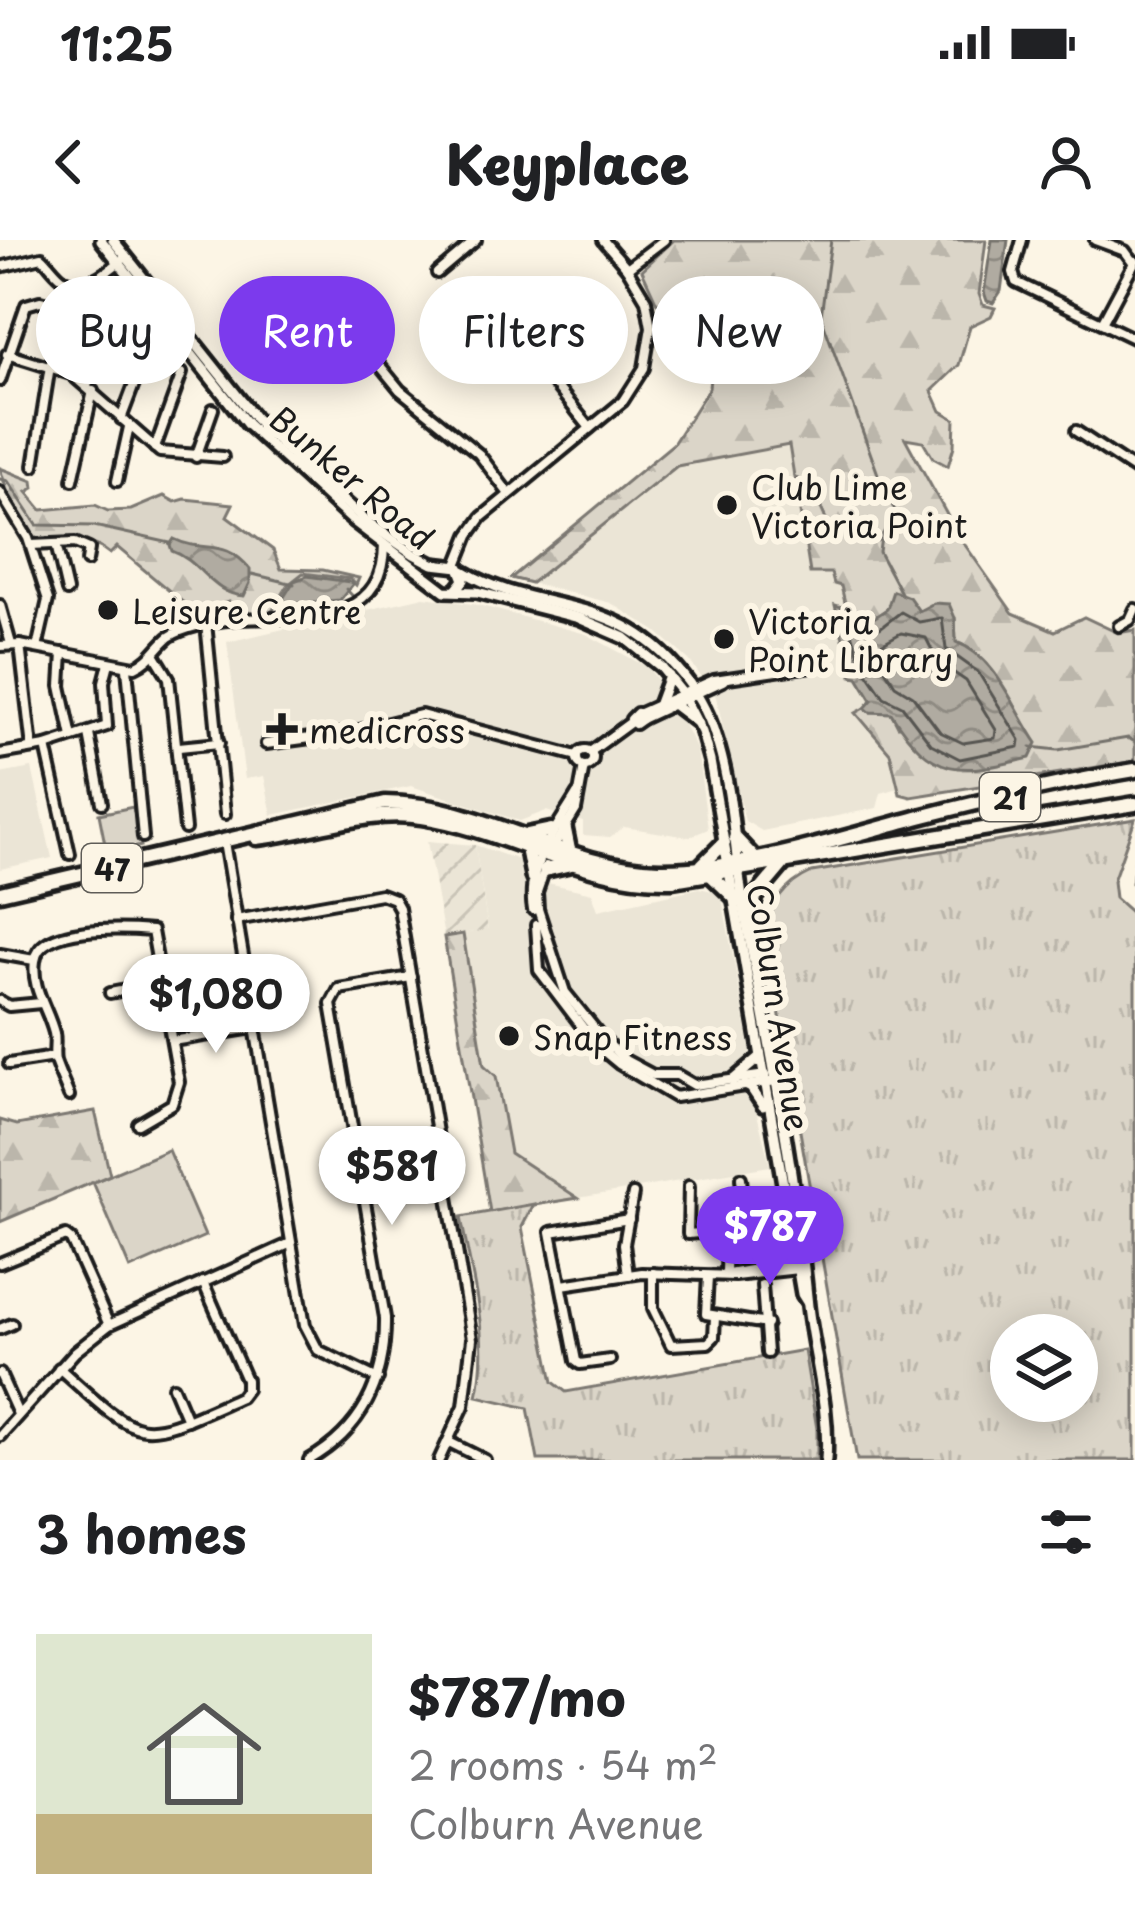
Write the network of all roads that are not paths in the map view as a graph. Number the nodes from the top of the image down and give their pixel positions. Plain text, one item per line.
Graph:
1 (100, 240) edge
2 (113, 240) edge
3 (476, 240) edge
4 (603, 240) edge
5 (664, 240) edge
6 (1022, 240) edge
7 (1095, 240) edge
8 (122, 260) junction
9 (1134, 262) edge
10 (0, 268) edge
11 (627, 268) junction
12 (437, 273) dead end
13 (60, 276) edge
14 (98, 276) edge
15 (36, 302) edge
16 (1103, 321) junction
17 (1135, 339) edge
18 (7, 354) junction
19 (36, 362) edge
20 (0, 381) edge
21 (47, 384) edge
22 (81, 384) edge
23 (92, 384) edge
24 (137, 384) edge
25 (178, 384) edge
26 (395, 384) edge
27 (555, 384) edge
28 (90, 389) junction
29 (213, 409) dead end
30 (251, 421) junction
31 (125, 423) junction
32 (590, 428) junction
33 (1076, 430) dead end
34 (155, 448) junction
35 (196, 457) junction
36 (223, 458) dead end
37 (34, 466) dead end
38 (1135, 470) edge
39 (74, 480) dead end
40 (117, 481) dead end
41 (0, 492) edge
42 (509, 494) junction
43 (383, 543) junction
44 (56, 544) junction
45 (31, 545) junction
46 (87, 561) dead end
47 (413, 564) junction
48 (384, 566) junction
49 (443, 566) junction
50 (460, 568) junction
51 (438, 583) junction
52 (67, 590) dead end
53 (456, 590) junction
54 (0, 605) edge
55 (1135, 609) edge
56 (206, 623) junction
57 (1119, 626) dead end
58 (15, 645) junction
59 (0, 646) edge
60 (38, 648) junction
61 (63, 653) junction
62 (154, 655) junction
63 (109, 663) junction
64 (818, 664) dead end
65 (127, 668) junction
66 (669, 676) junction
67 (690, 694) junction
68 (658, 703) junction
69 (674, 705) junction
70 (637, 718) junction
71 (699, 724) junction
72 (89, 734) junction
73 (72, 737) junction
74 (220, 742) junction
75 (266, 744) dead end
76 (46, 746) junction
77 (179, 747) junction
78 (32, 748) junction
79 (590, 752) junction
80 (0, 754) edge
81 (577, 756) junction
82 (584, 766) junction
83 (1130, 771) edge
84 (102, 803) dead end
85 (1132, 804) edge
86 (225, 814) dead end
87 (185, 829) dead end
88 (143, 837) dead end
89 (730, 840) junction
90 (228, 841) junction
91 (527, 842) junction
92 (548, 850) junction
93 (70, 854) dead end
94 (570, 857) junction
95 (753, 857) junction
96 (783, 864) junction
97 (734, 866) junction
98 (706, 870) junction
99 (0, 893) edge
100 (735, 898) junction
101 (236, 920) junction
102 (750, 933) junction
103 (550, 953) junction
104 (0, 954) edge
105 (538, 958) junction
106 (34, 960) junction
107 (556, 970) junction
108 (544, 974) junction
109 (411, 977) junction
110 (162, 982) junction
111 (110, 993) dead end
112 (0, 1001) edge
113 (40, 1003) junction
114 (254, 1028) junction
115 (172, 1040) junction
116 (54, 1058) junction
117 (759, 1058) junction
118 (9, 1064) dead end
119 (668, 1077) junction
120 (775, 1077) junction
121 (762, 1079) junction
122 (732, 1081) junction
123 (686, 1082) junction
124 (745, 1085) junction
125 (664, 1089) junction
126 (683, 1094) junction
127 (69, 1096) dead end
128 (767, 1108) junction
129 (139, 1124) dead end
130 (741, 1178) dead end
131 (689, 1186) dead end
132 (633, 1194) dead end
133 (628, 1219) junction
134 (727, 1231) junction
135 (291, 1243) junction
136 (0, 1263) edge
137 (800, 1265) junction
138 (652, 1273) junction
139 (726, 1274) junction
140 (628, 1275) junction
141 (709, 1276) junction
142 (203, 1282) junction
143 (562, 1285) junction
144 (762, 1285) dead end
145 (715, 1317) junction
146 (12, 1324) dead end
147 (767, 1324) junction
148 (109, 1325) junction
149 (0, 1329) edge
150 (767, 1353) dead end
151 (610, 1360) dead end
152 (59, 1369) junction
153 (0, 1374) edge
154 (379, 1379) junction
155 (172, 1387) dead end
156 (19, 1414) junction
157 (187, 1420) junction
158 (0, 1436) edge
159 (449, 1442) junction
160 (309, 1460) edge
161 (439, 1460) edge
162 (485, 1460) edge
163 (826, 1460) edge

1 - 8 main road, Bunker Road
2 - 8 main road, Bunker Road
3 - 12 street
4 - 11 street
5 - 11 street
6 - 16 street
7 - 9 street
8 - 14 street
8 - 30 main road, Bunker Road
9 - 16 street
10 - 13 street
11 - 32 street
15 - 18 street
16 - 17 street
18 - 19 street
18 - 20 street
21 - 37 street
22 - 28 street
23 - 28 street
24 - 31 street
25 - 34 street
26 - 42 street
27 - 32 street
28 - 31 street
28 - 39 street
29 - 35 street
30 - 43 main road, Bunker Road
30 - 49 main road, Bunker Road
31 - 34 street
31 - 40 street
32 - 42 street
33 - 38 street
34 - 35 street
35 - 36 street
41 - 45 street
42 - 50 street
43 - 47 main road, Bunker Road
43 - 48 street
44 - 45 street
44 - 46 street
44 - 52 street
45 - 60 street
47 - 48 street
47 - 51 main road, Bunker Road
48 - 56 street
49 - 50 main road
49 - 51 main road
50 - 53 main road
50 - 67 main road, Bunker Road
51 - 53 main road
53 - 66 main road, Bunker Road
54 - 58 street
55 - 57 street
56 - 62 street
56 - 74 street
58 - 59 street
58 - 60 street
58 - 78 street
60 - 61 street
61 - 63 street
61 - 73 street
62 - 65 street
62 - 77 street
63 - 65 street
63 - 72 street
64 - 67 street
65 - 88 street
66 - 67 main road, Bunker Road
66 - 68 main road
67 - 68 street
67 - 69 street
67 - 71 main road, Bunker Road
67 - 89 main road, Bunker Road
68 - 70 street
69 - 70 street
69 - 71 main road
70 - 79 street
71 - 89 main road, Bunker Road
72 - 73 street
72 - 84 street
73 - 76 street
74 - 77 street
74 - 86 street
75 - 81 street
76 - 78 street
76 - 93 street
77 - 87 street
78 - 80 street
79 - 81 street
79 - 82 street
81 - 82 street
82 - 92 street
83 - 95 highway, 21
85 - 96 highway, 21
89 - 95 highway
89 - 97 main road, Bunker Road
89 - 98 highway
90 - 91 highway, 47
90 - 99 highway, 47
90 - 101 street
91 - 92 highway
91 - 92 highway, 47
91 - 92 highway
92 - 94 highway
92 - 94 highway, 47
92 - 94 highway
92 - 103 street
92 - 105 street
94 - 98 highway, 47
95 - 97 highway, 21
96 - 97 highway, 47
96 - 102 highway
97 - 98 highway, 47
97 - 100 main road, Colburn Avenue
97 - 102 main road, Colburn Avenue
98 - 100 highway
100 - 117 main road, Colburn Avenue
101 - 109 street
101 - 114 street
102 - 120 main road, Colburn Avenue
103 - 105 street
103 - 107 street
104 - 106 street
105 - 108 street
106 - 110 street
106 - 113 street
107 - 108 street
107 - 119 street
108 - 125 street
109 - 154 street
109 - 159 street
110 - 111 street
110 - 115 street
112 - 113 street
113 - 116 street
114 - 115 street
114 - 135 street
115 - 129 street
116 - 118 street
116 - 127 street
117 - 121 main road, Colburn Avenue
117 - 122 main road
119 - 123 street
119 - 125 street
120 - 121 street
120 - 137 main road, Colburn Avenue
121 - 122 street
121 - 124 street
121 - 128 main road, Colburn Avenue
122 - 123 street
123 - 126 street
124 - 126 street
124 - 128 main road
125 - 126 street
128 - 137 main road, Colburn Avenue
130 - 134 street
131 - 134 street
132 - 133 street
133 - 140 street
133 - 143 street
134 - 139 street
135 - 142 street
135 - 154 street
136 - 148 street
137 - 139 street
137 - 163 main road, Colburn Avenue
138 - 140 street
138 - 141 street
138 - 145 street
139 - 141 street
140 - 143 street
141 - 145 street
142 - 148 street
142 - 157 street
143 - 151 street
144 - 147 street
145 - 147 street
146 - 149 street
147 - 150 street
148 - 152 street
152 - 156 street
152 - 157 street
153 - 156 street
154 - 160 street
155 - 157 street
156 - 158 street
159 - 161 street
159 - 162 street

